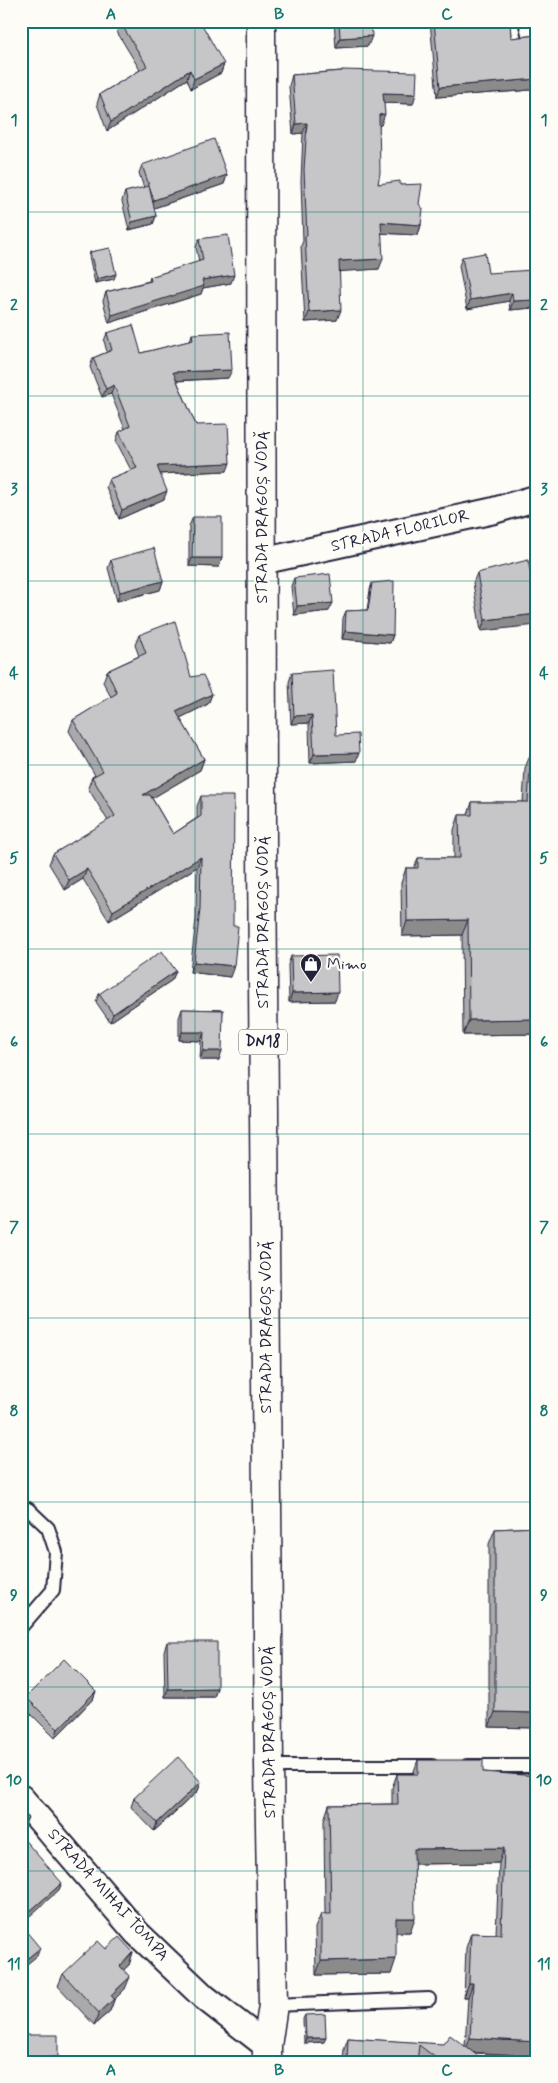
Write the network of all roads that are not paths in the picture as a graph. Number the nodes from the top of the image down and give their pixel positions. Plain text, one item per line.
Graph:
1 (269, 21) edge
2 (524, 21) edge
3 (261, 22) edge
4 (528, 38) edge
5 (537, 498) edge
6 (263, 561) junction
7 (28, 1509) dead end
8 (21, 1627) edge
9 (270, 1766) junction
10 (537, 1766) edge
11 (21, 1798) edge
12 (429, 1999) dead end
13 (273, 2005) junction
14 (267, 2054) edge

1 - 3 lane
2 - 4 lane
3 - 6 main road, STRADA DRAGOȘ VODĂ / DN18
5 - 6 street, STRADA FLORILOR
6 - 9 main road, STRADA DRAGOȘ VODĂ / DN18
7 - 8 lane
9 - 10 lane
9 - 13 main road, STRADA DRAGOȘ VODĂ / DN18
11 - 14 street, STRADA MIHAI TOMPA
12 - 13 lane
13 - 14 main road, STRADA DRAGOȘ VODĂ / DN18

